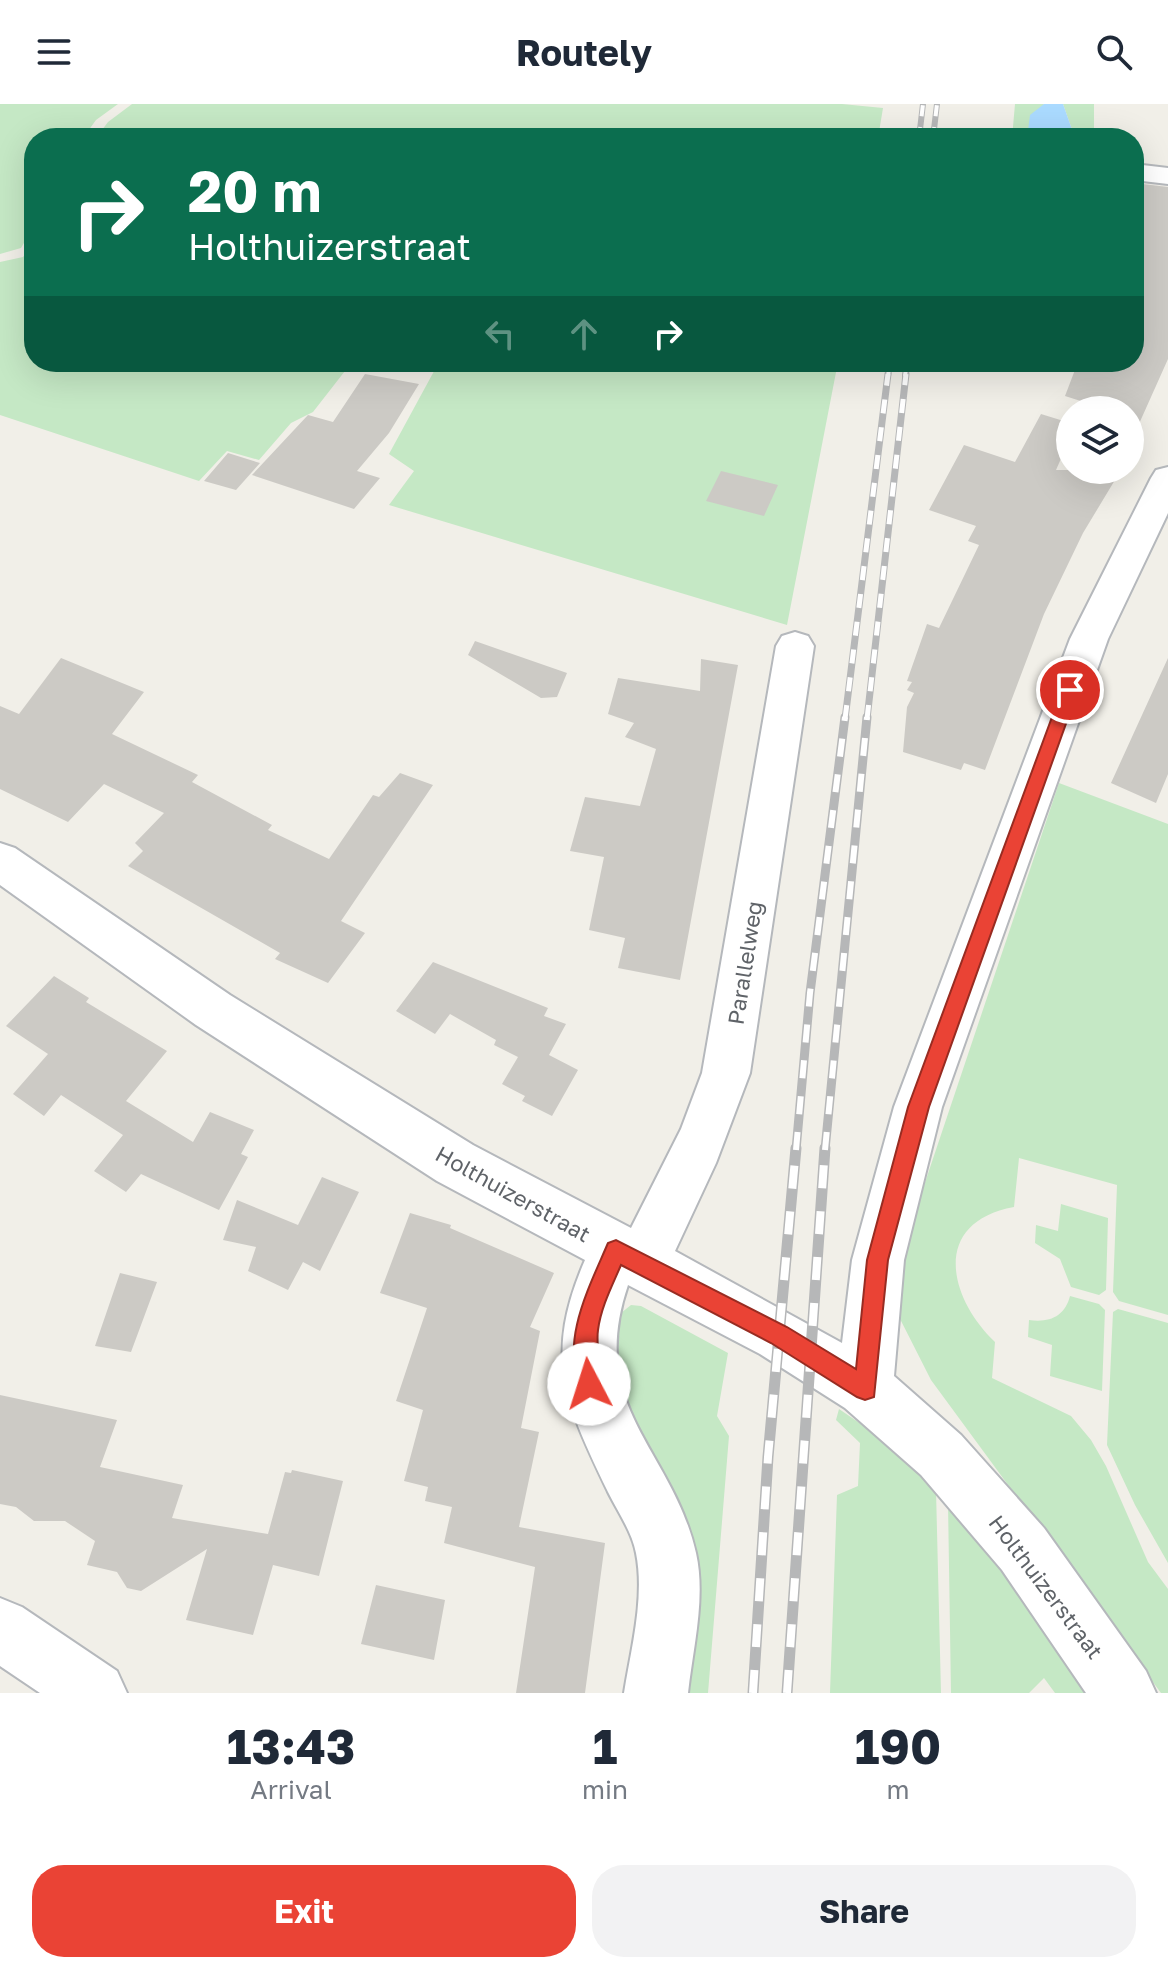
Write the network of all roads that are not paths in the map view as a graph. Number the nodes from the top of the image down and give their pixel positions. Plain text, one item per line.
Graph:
1 (1144, 173) edge
2 (1168, 176) edge
3 (1168, 478) edge
4 (795, 646) dead end
5 (0, 861) edge
6 (629, 1258) junction
7 (865, 1388) junction
8 (0, 1629) edge
9 (95, 1693) edge
10 (656, 1693) edge
11 (1124, 1693) edge

1 - 2 street
3 - 7 street
4 - 6 street, Parallelweg
5 - 6 street, Holthuizerstraat
6 - 7 street, Holthuizerstraat
6 - 10 street, Parallelweg
7 - 11 street, Holthuizerstraat
8 - 9 street

